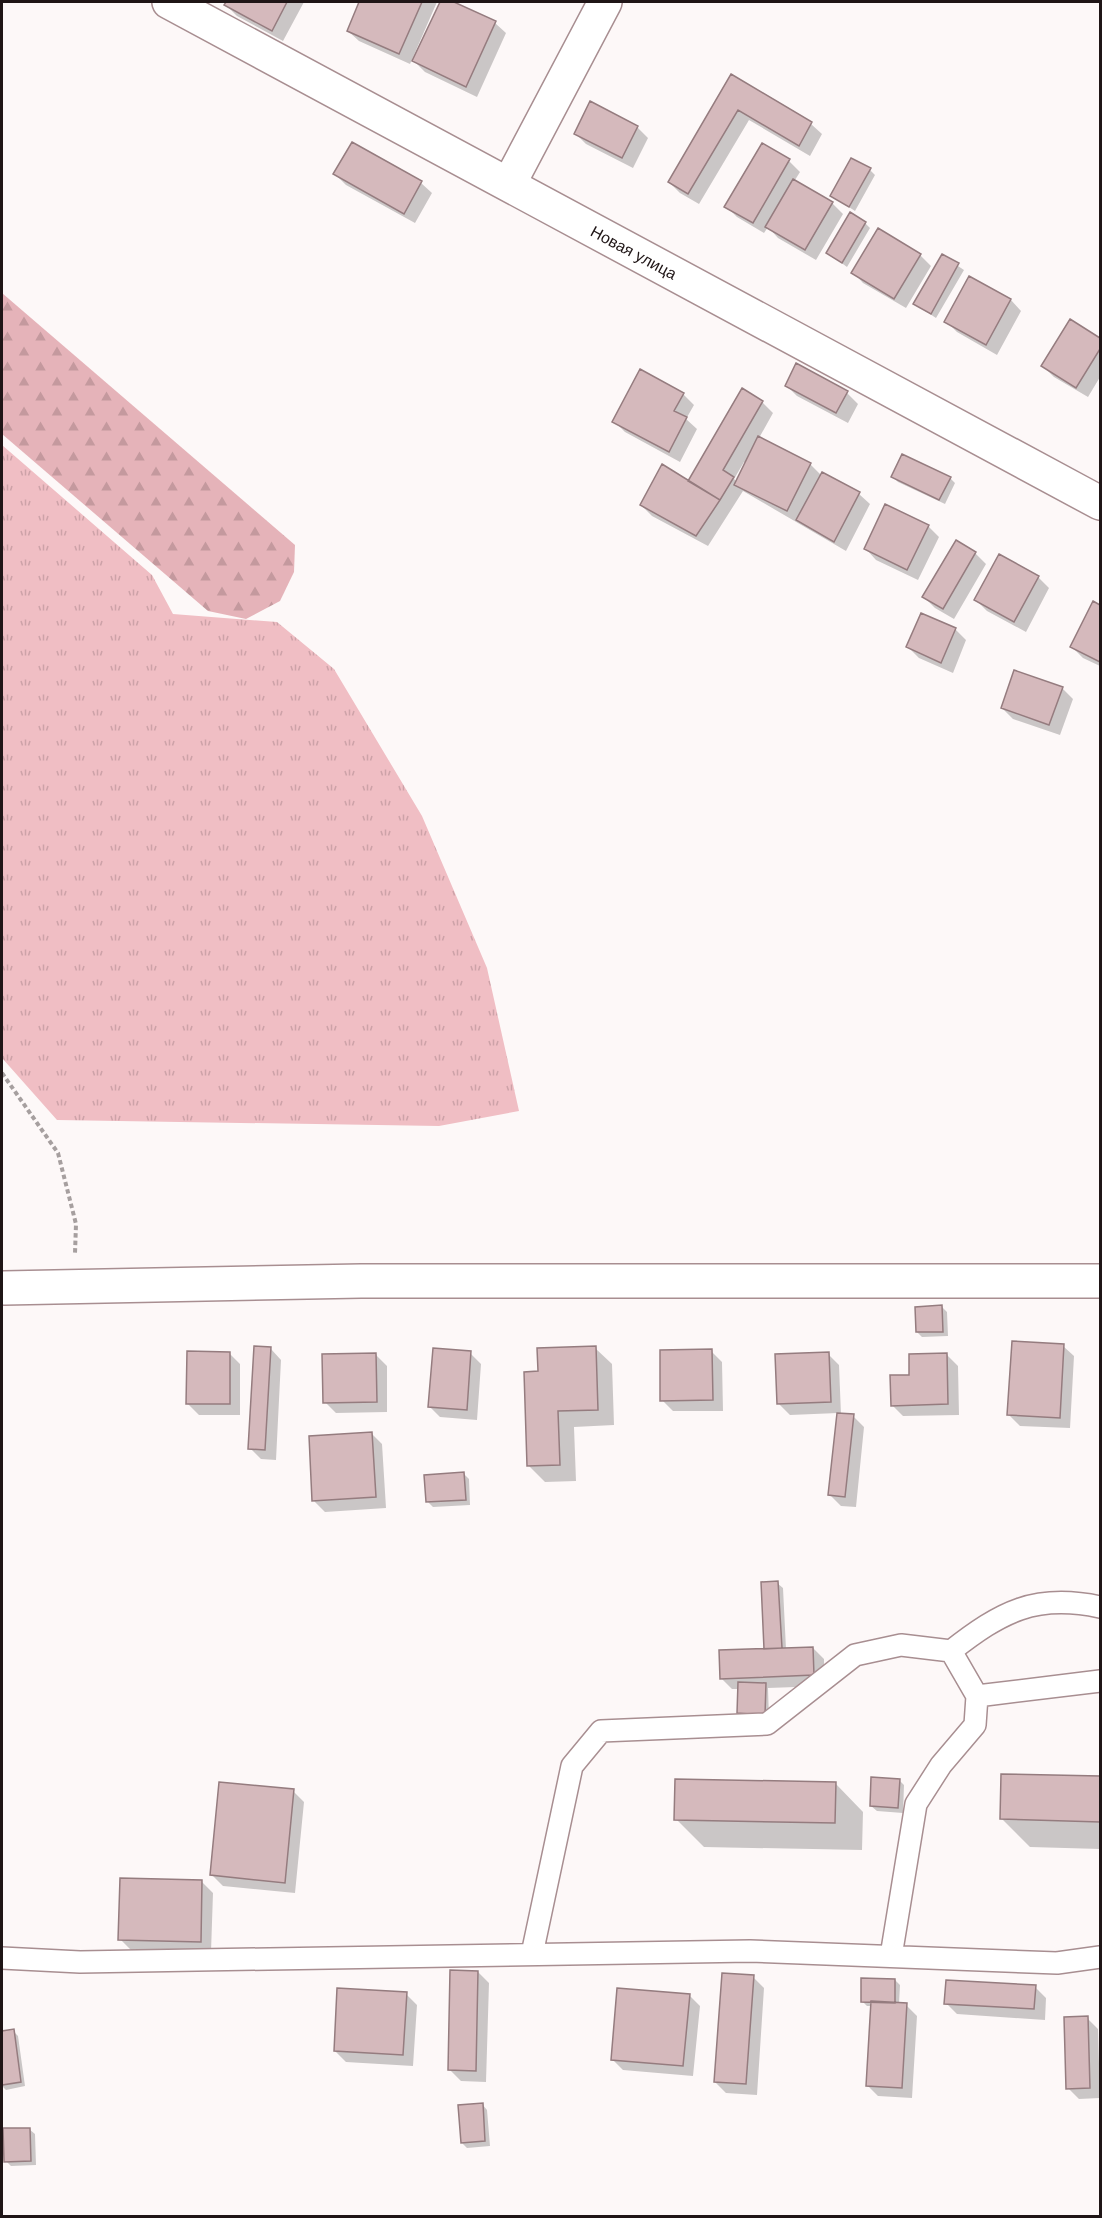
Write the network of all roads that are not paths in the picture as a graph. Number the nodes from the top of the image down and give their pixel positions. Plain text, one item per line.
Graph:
1 (169, 2) edge
2 (605, 2) edge
3 (509, 184) junction
4 (1101, 503) edge
5 (1101, 1281) edge
6 (3, 1288) edge
7 (1101, 1607) edge
8 (951, 1651) junction
9 (1101, 1681) edge
10 (977, 1696) junction
11 (532, 1954) junction
12 (891, 1956) junction
13 (1101, 1957) edge
14 (2, 1958) edge

1 - 3 street, Новая улица
2 - 3 street
3 - 4 street, Новая улица
5 - 6 street
7 - 8 lane
8 - 10 lane
8 - 11 lane
9 - 10 lane
10 - 12 lane
11 - 12 lane
11 - 14 lane
12 - 13 lane

